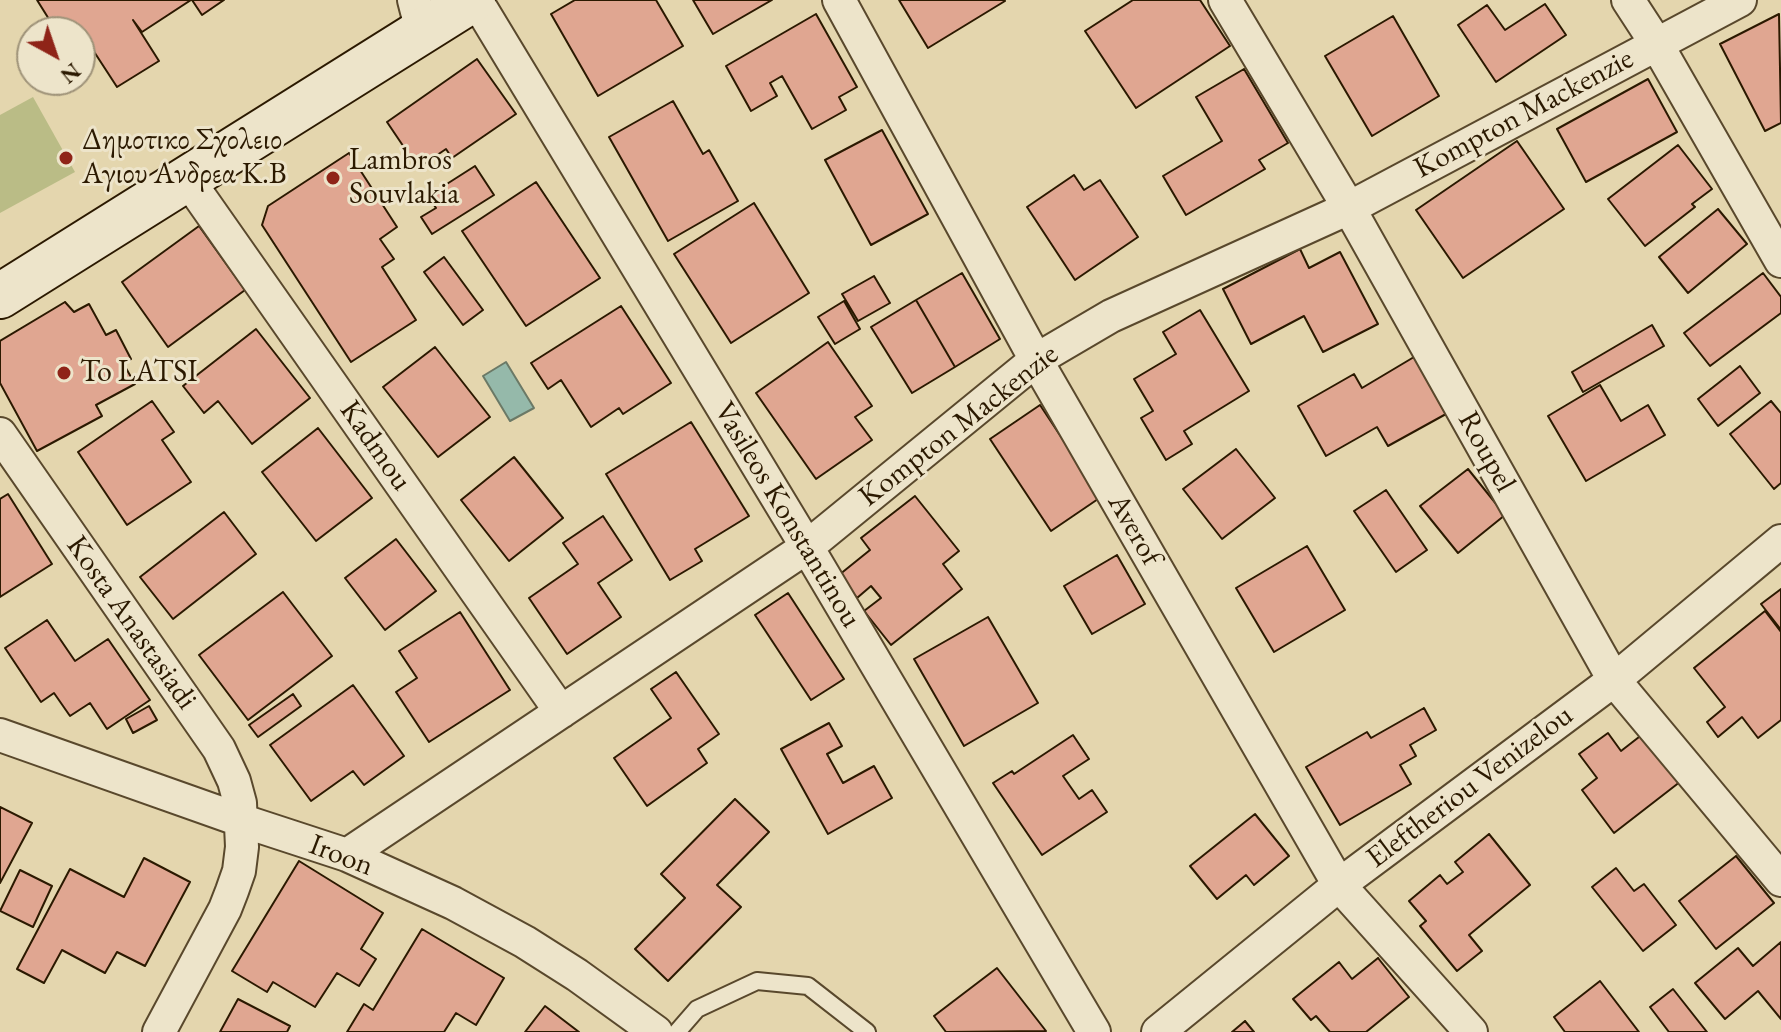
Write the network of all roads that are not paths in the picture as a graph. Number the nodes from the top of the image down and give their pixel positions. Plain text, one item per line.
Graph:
1 (474, 0) edge
2 (839, 0) edge
3 (1225, 0) edge
4 (1628, 0) edge
5 (1740, 0) edge
6 (418, 15) edge
7 (1656, 43) junction
8 (188, 180) junction
9 (1349, 208) junction
10 (1781, 261) edge
11 (0, 296) edge
12 (1036, 360) junction
13 (0, 434) edge
14 (1781, 541) edge
15 (807, 547) junction
16 (1614, 680) junction
17 (561, 712) junction
18 (0, 735) edge
19 (243, 821) junction
20 (347, 855) junction
21 (1781, 880) edge
22 (1339, 885) junction
23 (159, 1032) edge
24 (656, 1032) edge
25 (677, 1032) edge
26 (867, 1032) edge
27 (1094, 1032) edge
28 (1158, 1032) edge
29 (1471, 1032) edge

1 - 6 main road
1 - 15 street, Vasileos Konstantinou
2 - 12 street, Averof
3 - 9 street, Roupel
4 - 7 street
5 - 7 street, Kompton Mackenzie
6 - 8 main road
7 - 9 street, Kompton Mackenzie
7 - 10 street
8 - 11 main road
8 - 17 street, Kadmou
9 - 12 street, Kompton Mackenzie
9 - 16 street, Roupel
12 - 15 street, Kompton Mackenzie
12 - 22 street, Averof
13 - 19 street, Kosta Anastasiadi
14 - 16 street, Eleftheriou Venizelou
15 - 17 street, Kompton Mackenzie
15 - 27 street, Vasileos Konstantinou
16 - 21 street, Roupel
16 - 22 street, Eleftheriou Venizelou
17 - 20 street, Kompton Mackenzie
18 - 19 street, Iroon
19 - 20 street, Iroon
19 - 23 street, Kosta Anastasiadi
20 - 24 street, Iroon
22 - 28 street, Eleftheriou Venizelou
22 - 29 street, Averof
25 - 26 lane

